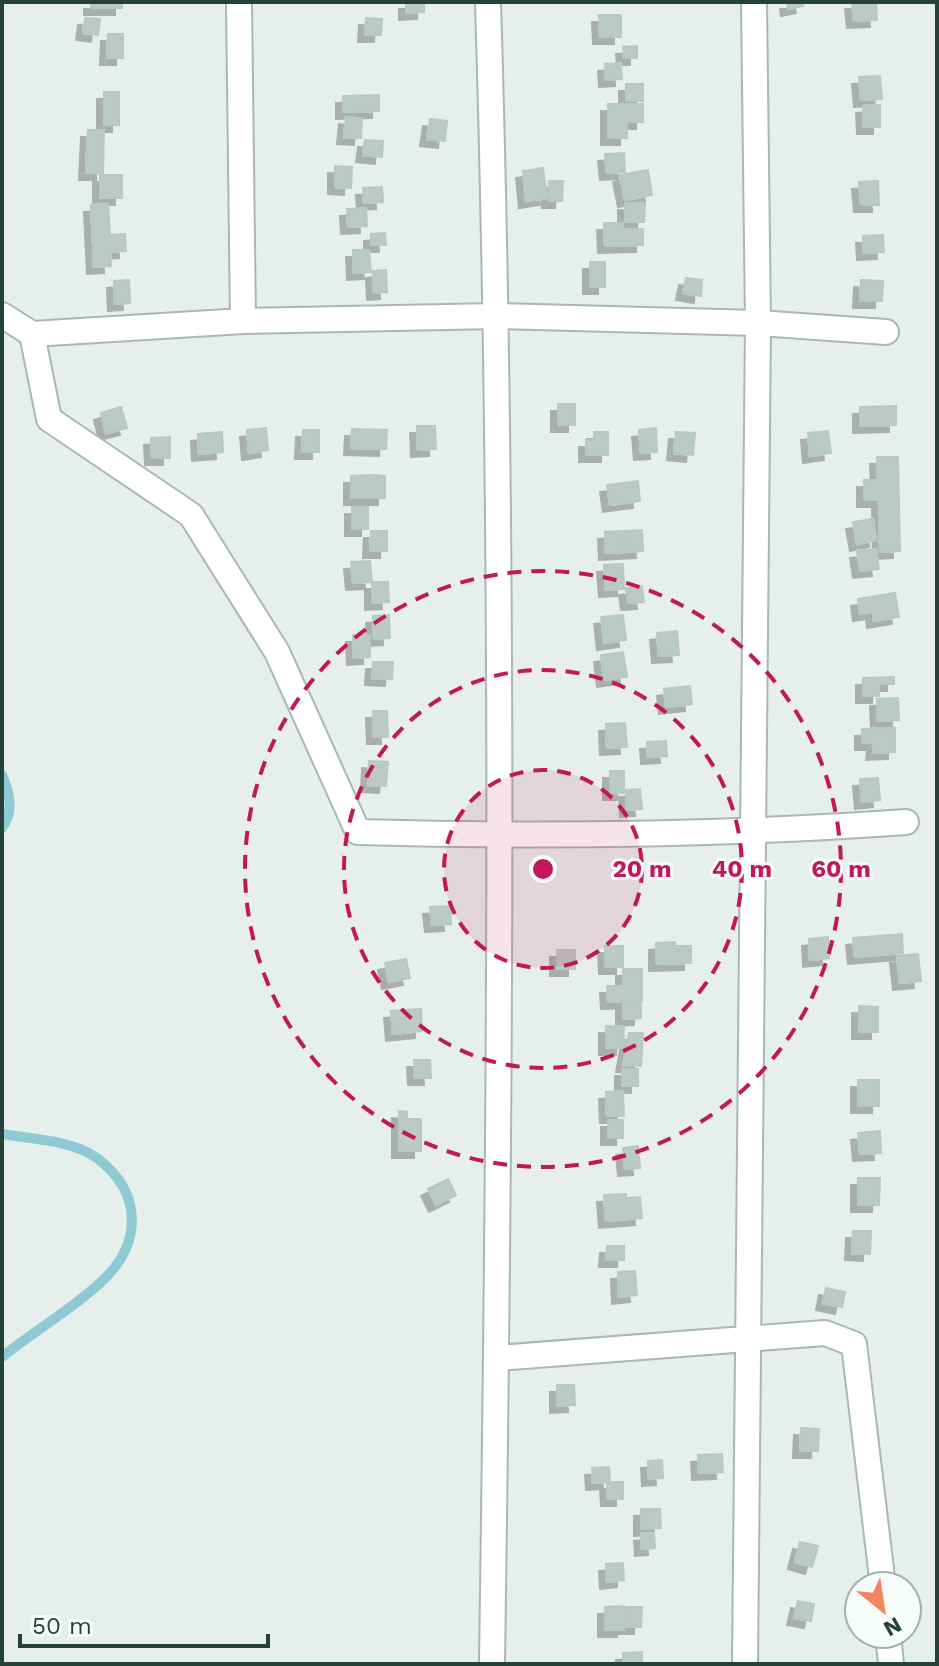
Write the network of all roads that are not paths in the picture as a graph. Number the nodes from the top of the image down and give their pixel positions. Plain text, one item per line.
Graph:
1 (239, 2) edge
2 (488, 2) edge
3 (754, 2) edge
4 (2, 315) edge
5 (498, 316) junction
6 (243, 321) junction
7 (758, 323) junction
8 (886, 332) dead end
9 (32, 334) junction
10 (906, 822) dead end
11 (752, 833) junction
12 (497, 835) junction
13 (746, 1339) junction
14 (497, 1358) junction
15 (881, 1570) edge
16 (492, 1664) edge
17 (745, 1664) edge

1 - 6 street
2 - 5 street
3 - 7 street
4 - 9 street
5 - 6 street
5 - 7 street
5 - 12 street
6 - 9 street
7 - 8 street
7 - 11 street
9 - 12 street
10 - 11 street
11 - 12 street
11 - 13 street
12 - 14 street
13 - 14 street
13 - 15 street
13 - 17 street
14 - 16 street

